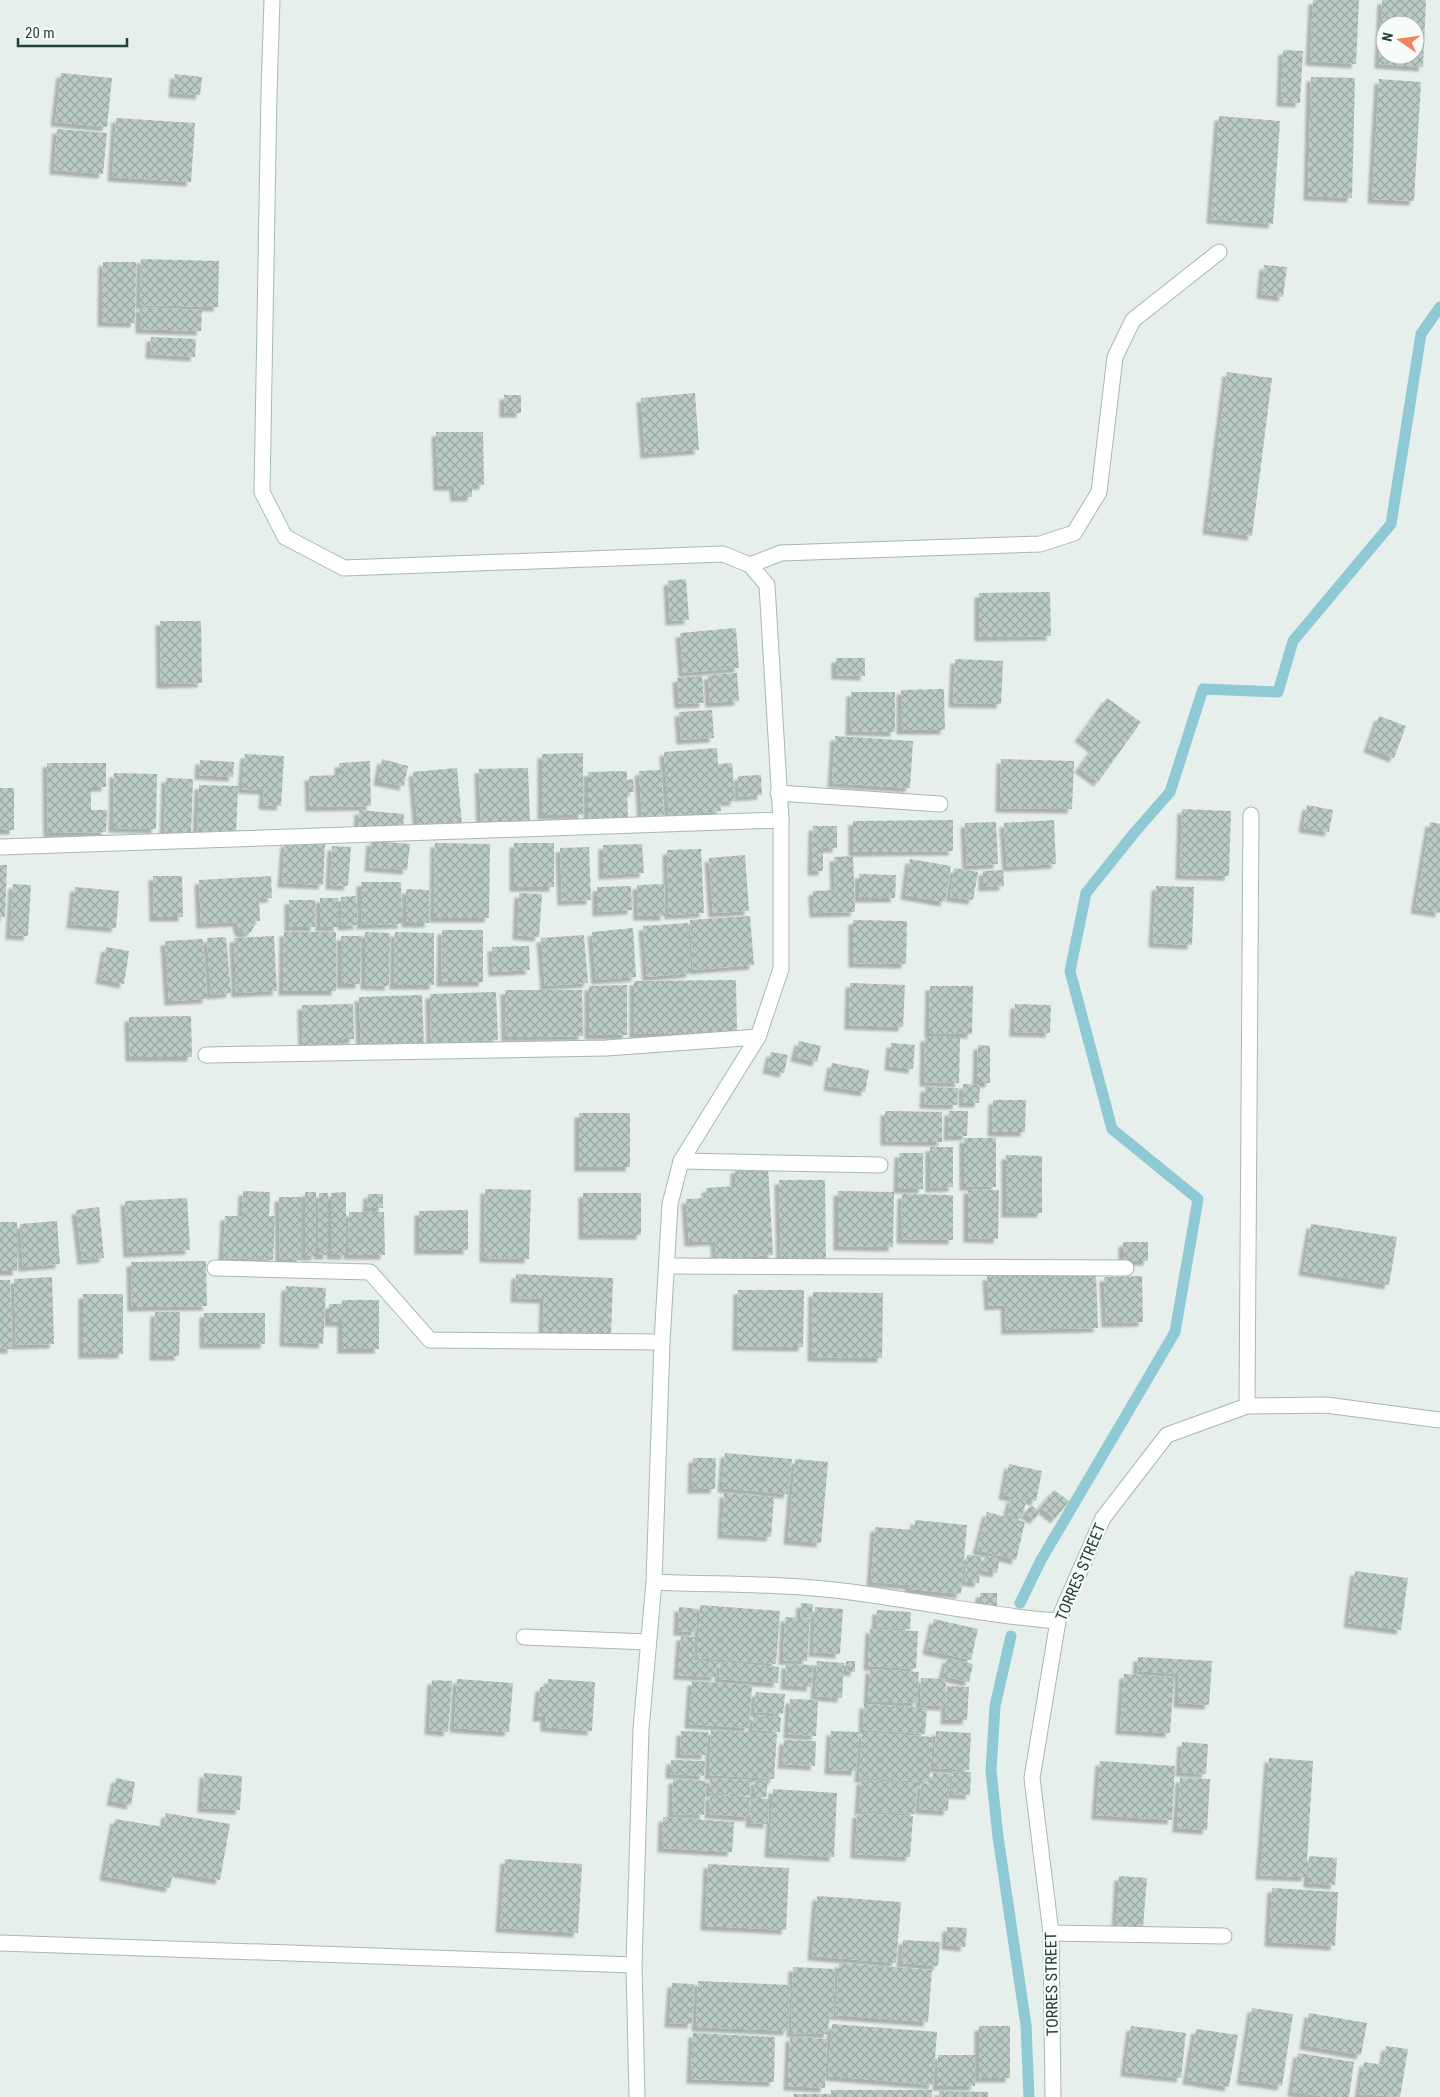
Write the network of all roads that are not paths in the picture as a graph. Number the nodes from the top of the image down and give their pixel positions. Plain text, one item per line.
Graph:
1 (272, 0) edge
2 (1219, 252) dead end
3 (750, 565) junction
4 (778, 793) junction
5 (940, 804) dead end
6 (1251, 814) dead end
7 (781, 820) junction
8 (0, 847) edge
9 (758, 1037) junction
10 (206, 1054) dead end
11 (681, 1161) junction
12 (880, 1165) dead end
13 (667, 1266) junction
14 (215, 1268) dead end
15 (1126, 1268) dead end
16 (662, 1342) junction
17 (1247, 1406) junction
18 (1440, 1420) edge
19 (654, 1582) junction
20 (1058, 1621) junction
21 (524, 1637) dead end
22 (647, 1642) junction
23 (1051, 1933) junction
24 (1224, 1936) dead end
25 (0, 1943) edge
26 (634, 1965) junction
27 (637, 2097) edge
28 (1053, 2097) edge

1 - 3 street
2 - 3 street
3 - 4 street
4 - 5 street
4 - 7 street
6 - 17 street
7 - 8 street
7 - 9 street
9 - 10 street
9 - 11 street
11 - 12 street
11 - 13 street
13 - 15 street
13 - 16 street
14 - 16 street
16 - 19 street
17 - 18 street, TORRES STREET
17 - 20 street, TORRES STREET
19 - 20 street
19 - 22 street
20 - 23 street, TORRES STREET
21 - 22 street
22 - 26 street
23 - 24 street
23 - 28 street, TORRES STREET
25 - 26 street
26 - 27 street

